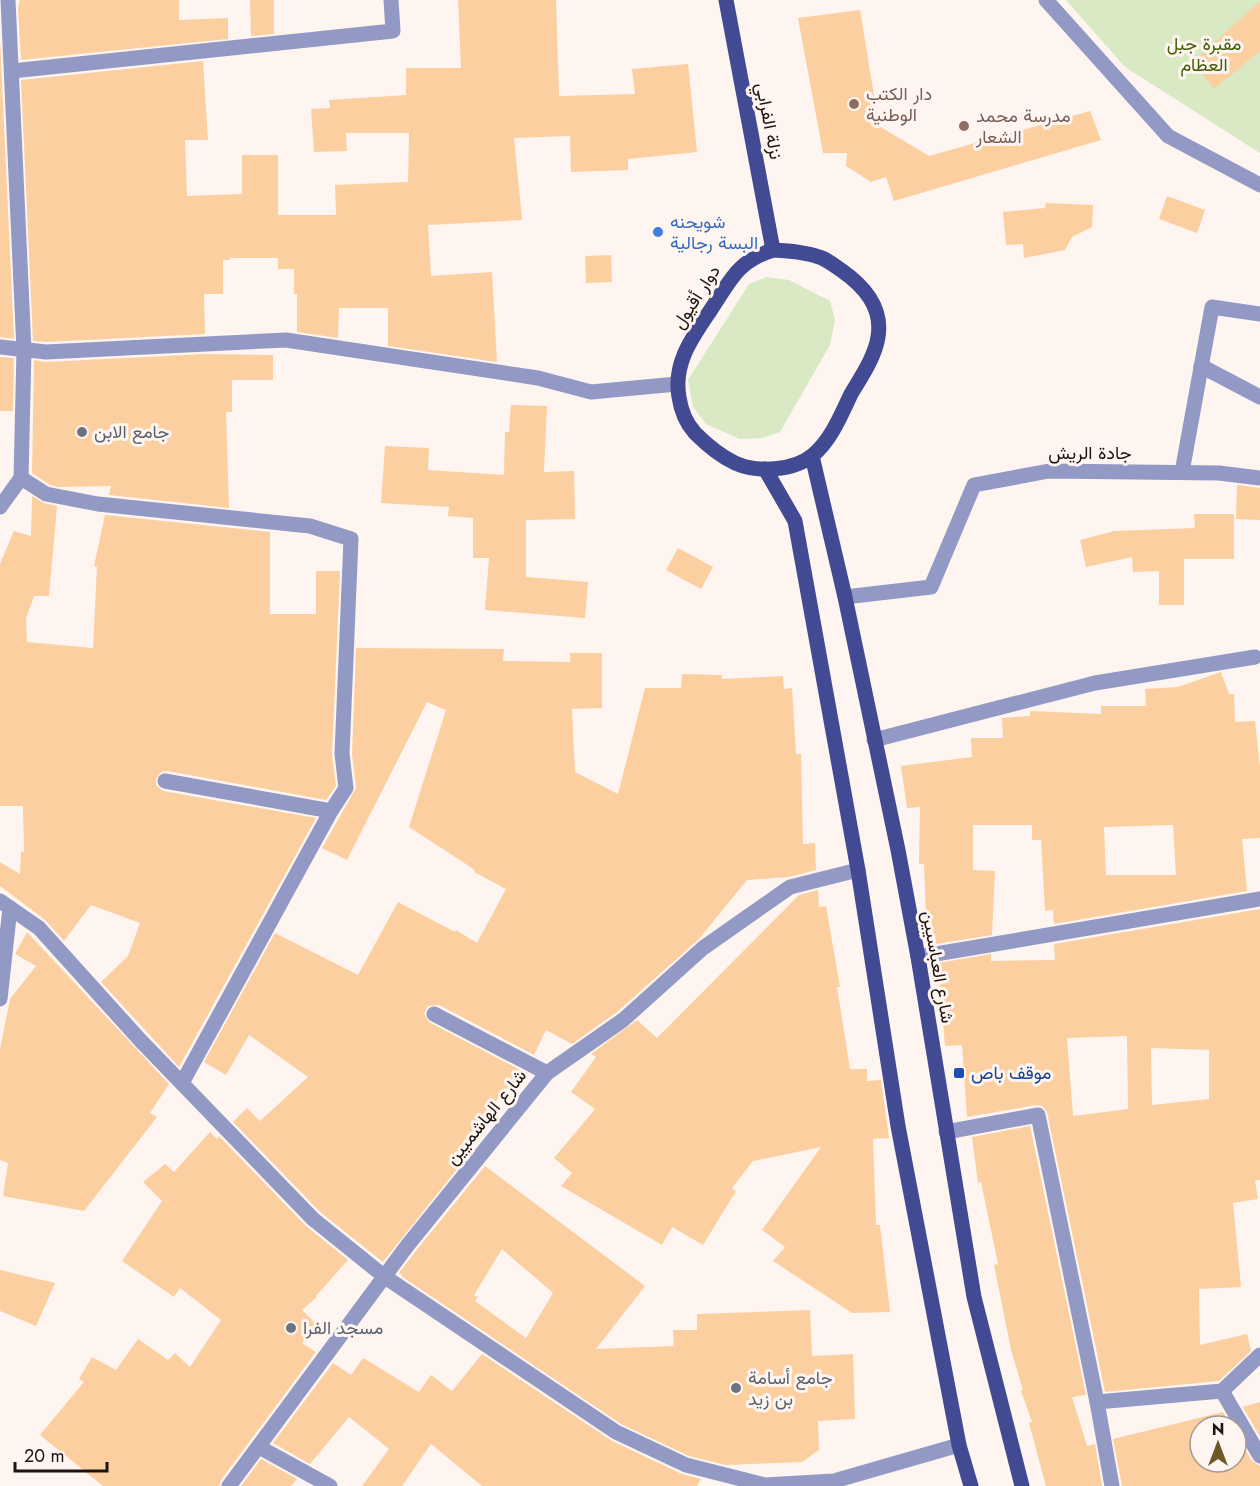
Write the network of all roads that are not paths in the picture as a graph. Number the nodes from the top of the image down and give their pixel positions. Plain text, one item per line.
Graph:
1 (8, 0) edge
2 (391, 0) edge
3 (726, 0) edge
4 (1046, 0) edge
5 (12, 71) junction
6 (1260, 185) edge
7 (773, 250) junction
8 (1260, 314) edge
9 (0, 347) edge
10 (24, 350) junction
11 (1201, 366) junction
12 (677, 384) junction
13 (1260, 397) edge
14 (813, 456) junction
15 (765, 469) junction
16 (1182, 472) junction
17 (21, 478) junction
18 (1260, 478) edge
19 (0, 507) edge
20 (845, 597) junction
21 (1255, 657) dead end
22 (874, 740) junction
23 (165, 781) dead end
24 (331, 811) junction
25 (858, 870) junction
26 (1260, 899) edge
27 (5, 904) edge
28 (918, 957) junction
29 (0, 999) edge
30 (434, 1014) dead end
31 (547, 1073) junction
32 (182, 1083) junction
33 (946, 1132) junction
34 (385, 1276) junction
35 (1260, 1355) edge
36 (1222, 1391) junction
37 (1097, 1402) junction
38 (959, 1445) junction
39 (259, 1447) junction
40 (1260, 1456) edge
41 (229, 1486) edge
42 (330, 1486) edge
43 (971, 1486) edge
44 (1022, 1486) edge
45 (1112, 1486) edge

1 - 5 street
2 - 5 street
3 - 7 main road, نزلة الفرابي
4 - 6 street
5 - 10 street
7 - 12 main road, دوار أقيول
7 - 14 main road, دوار أقيول
8 - 11 street
9 - 10 street
10 - 12 street
10 - 17 street
11 - 13 street
11 - 16 street
12 - 15 main road, دوار أقيول
14 - 15 main road, دوار أقيول
14 - 20 main road, شارع العباسيين
15 - 25 main road
16 - 18 street, جادة الريش
16 - 20 street, جادة الريش
17 - 19 street
17 - 24 street
20 - 22 main road, شارع العباسيين
21 - 22 street
22 - 28 main road, شارع العباسيين
23 - 24 street
24 - 32 street
25 - 31 street, شارع الهاشميين
25 - 38 main road
26 - 28 street
27 - 29 street
27 - 32 street
28 - 33 main road, شارع العباسيين
30 - 31 street
31 - 34 street, شارع الهاشميين
32 - 34 street
33 - 37 street
33 - 44 main road, شارع العباسيين
34 - 38 street
34 - 39 street, شارع الهاشميين
35 - 36 street
36 - 37 street
36 - 40 street
37 - 45 street
38 - 43 main road
39 - 41 street, شارع الهاشميين
39 - 42 street

